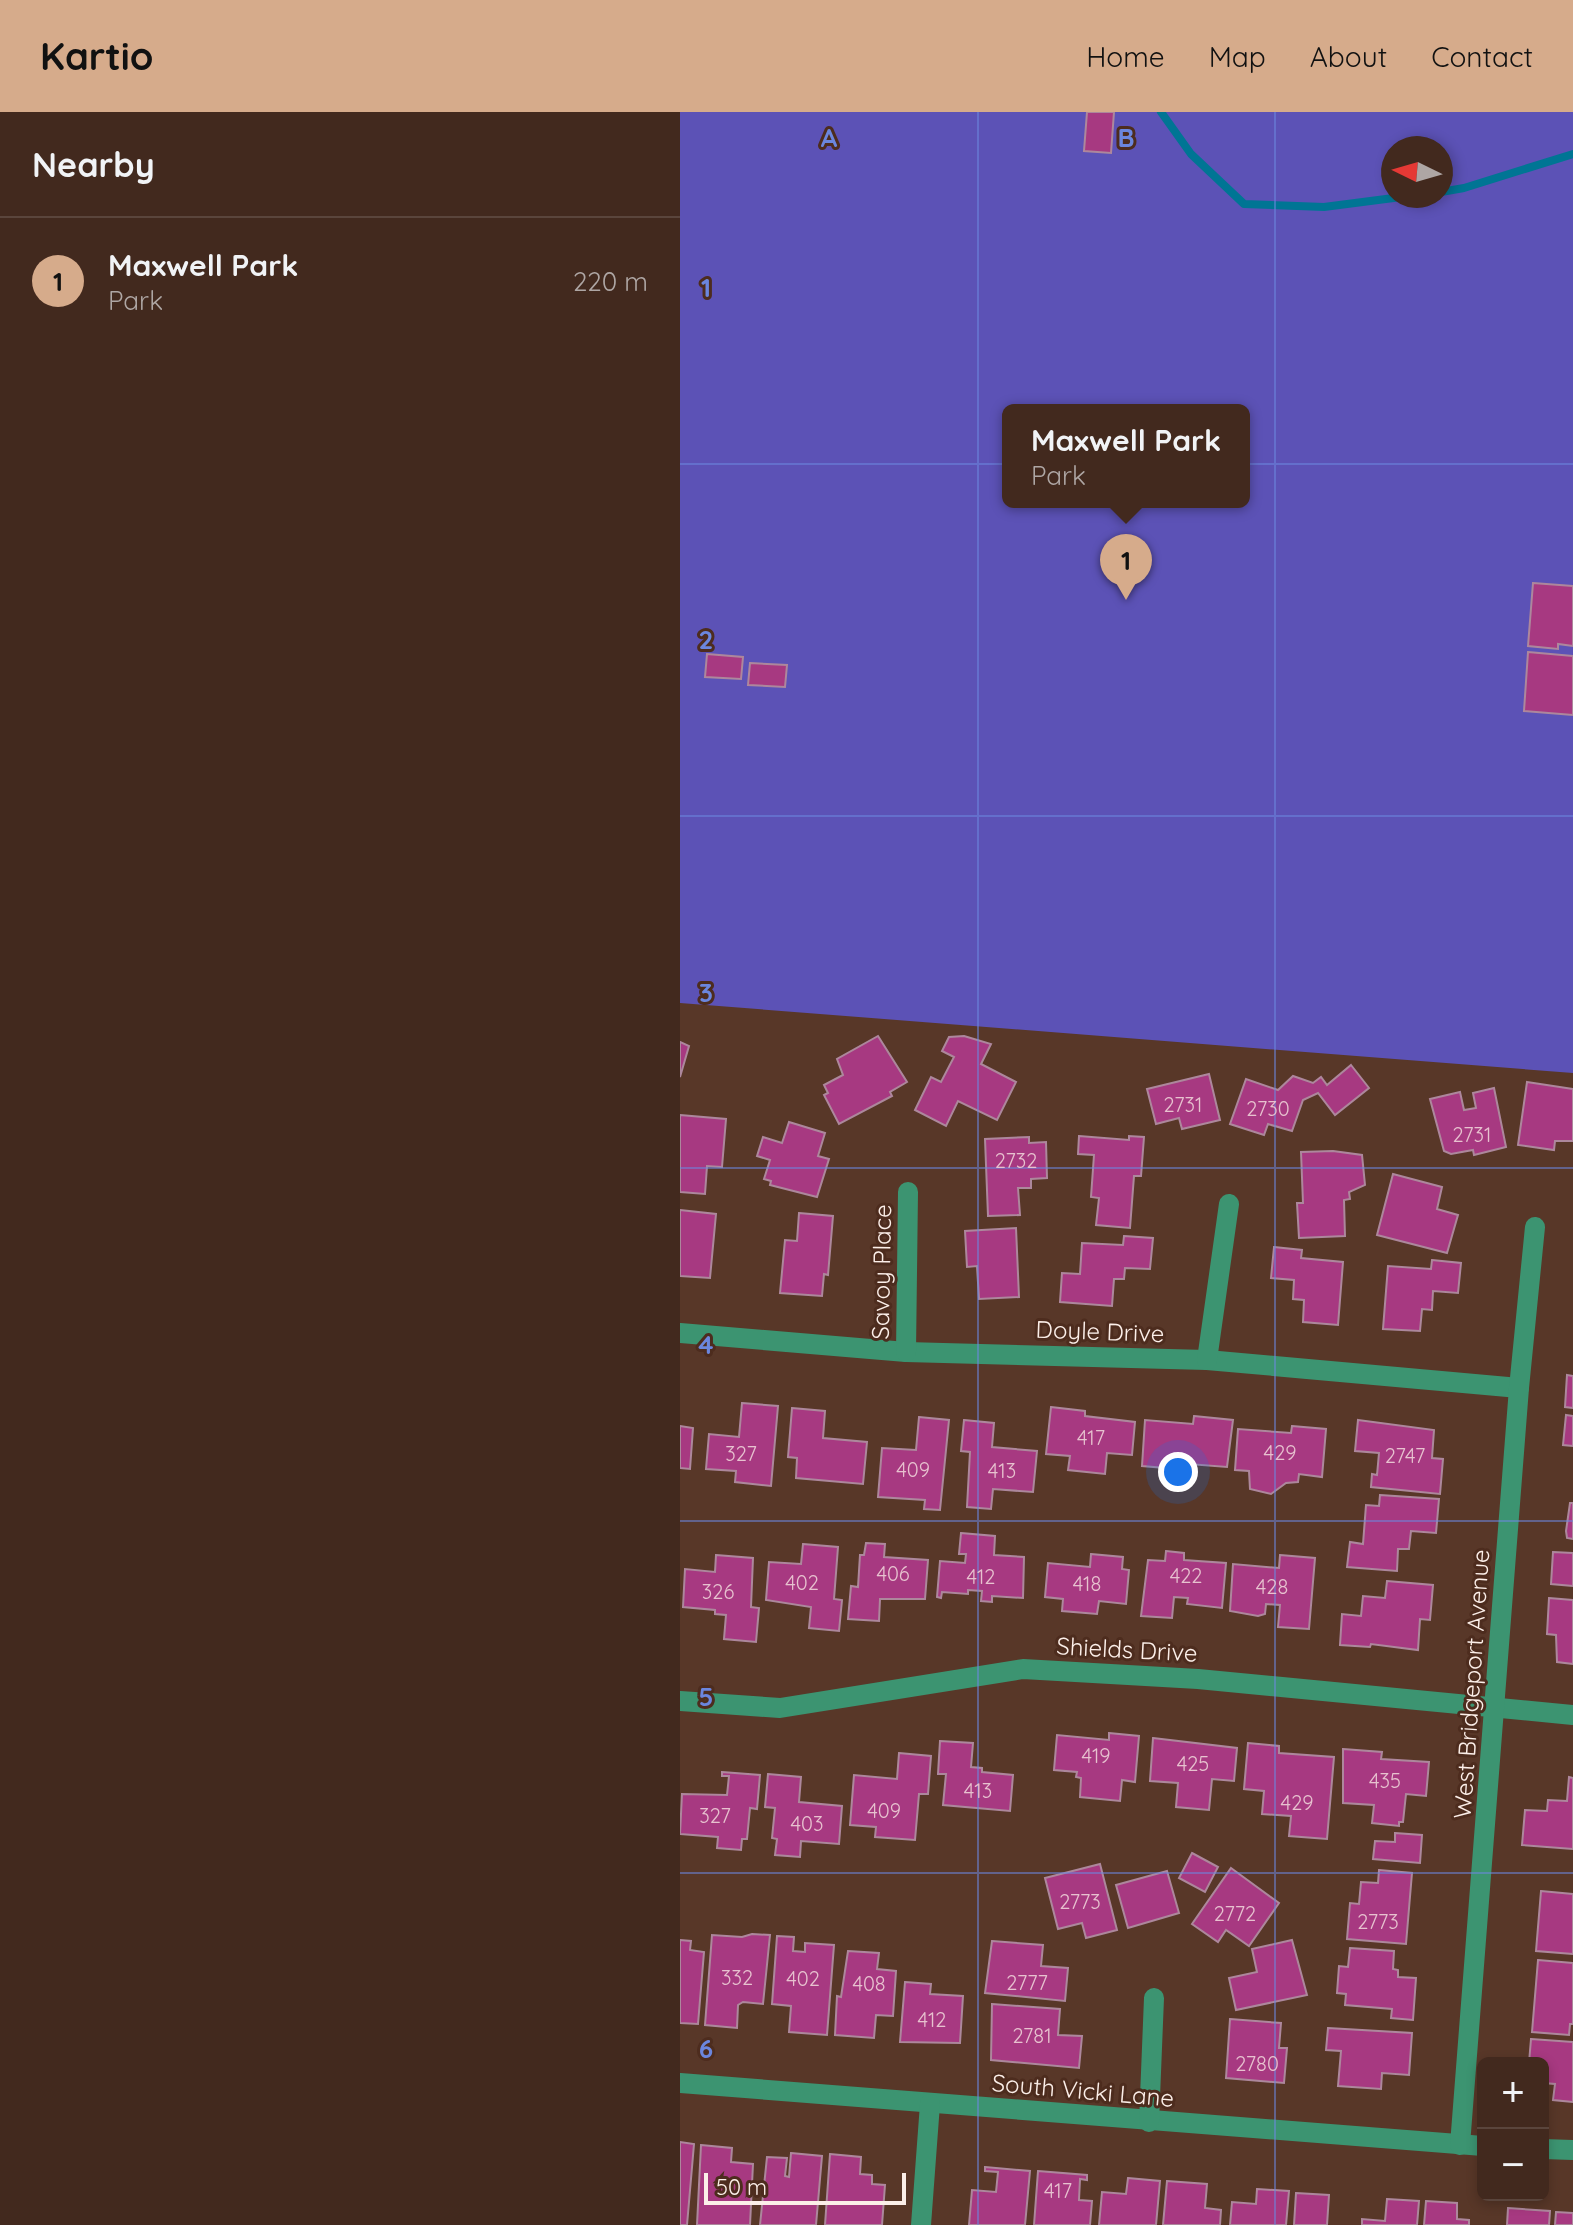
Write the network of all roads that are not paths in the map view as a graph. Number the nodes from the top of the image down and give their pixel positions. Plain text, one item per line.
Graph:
1 (908, 1192) dead end
2 (1229, 1204) dead end
3 (1535, 1227) dead end
4 (680, 1333) edge
5 (906, 1352) junction
6 (1207, 1360) junction
7 (1519, 1388) junction
8 (680, 1701) edge
9 (1496, 1707) junction
10 (1573, 1715) edge
11 (1154, 1998) dead end
12 (680, 2083) edge
13 (930, 2104) junction
14 (1149, 2122) junction
15 (1460, 2145) junction
16 (1477, 2146) edge
17 (1549, 2149) edge
18 (1573, 2150) edge
19 (921, 2225) edge

1 - 5 street, Savoy Place
2 - 6 street
3 - 7 street, West Bridgeport Avenue
4 - 5 street, Doyle Drive
5 - 6 street, Doyle Drive
6 - 7 street, Doyle Drive
7 - 9 street, West Bridgeport Avenue
8 - 9 street, Shields Drive
9 - 10 street, Shields Drive
9 - 15 street, West Bridgeport Avenue
11 - 14 street
12 - 13 street, South Vicki Lane
13 - 14 street, South Vicki Lane
13 - 19 street
14 - 15 street, South Vicki Lane
15 - 16 street, South Vicki Lane
17 - 18 street

